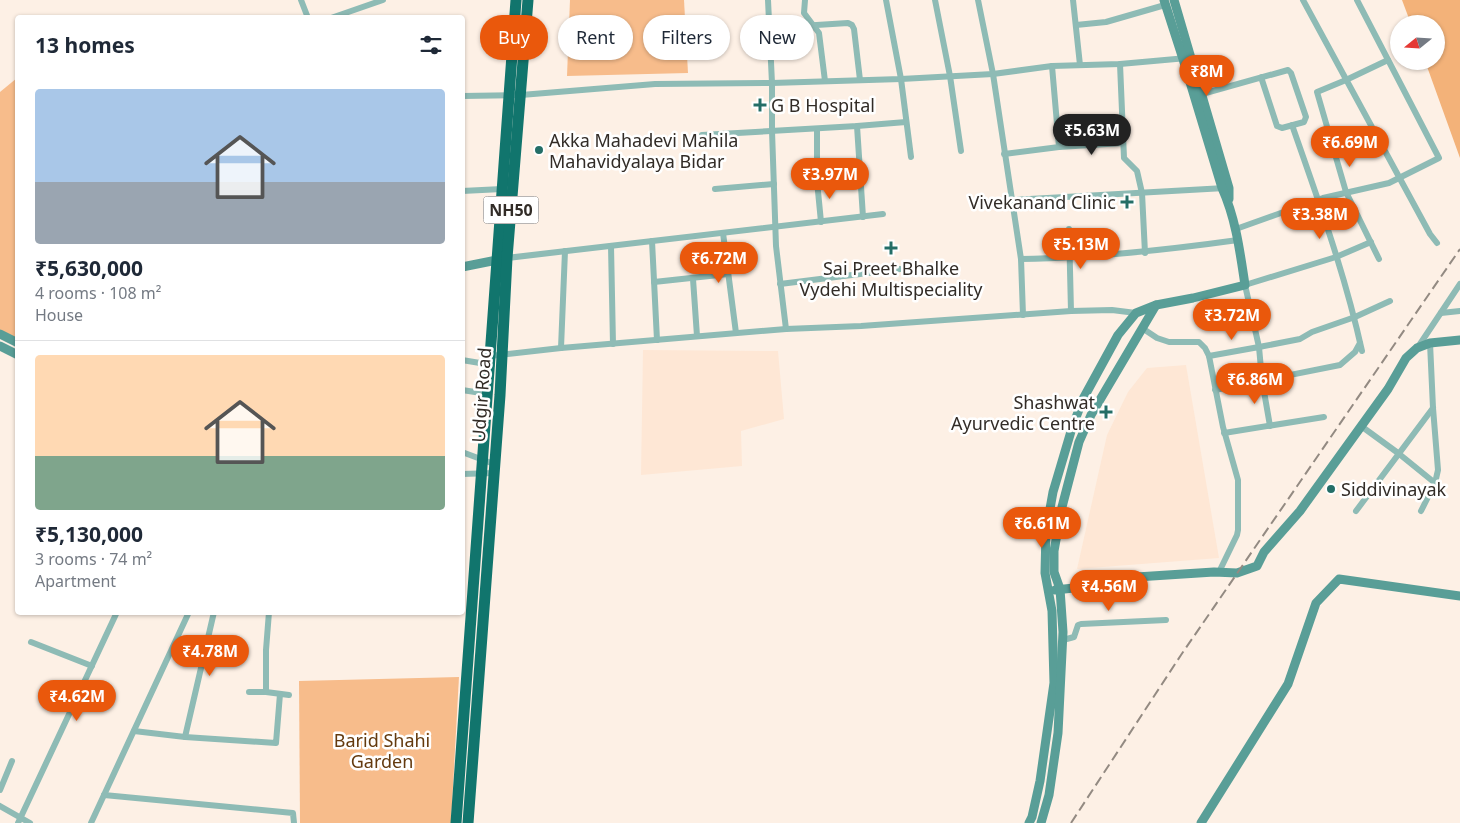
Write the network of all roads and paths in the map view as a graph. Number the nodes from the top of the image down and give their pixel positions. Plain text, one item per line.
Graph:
1 (301, 0) edge
2 (383, 0) edge
3 (516, 0) edge
4 (528, 0) edge
5 (768, 0) edge
6 (805, 0) edge
7 (886, 0) edge
8 (934, 0) edge
9 (978, 0) edge
10 (1073, 0) edge
11 (1174, 0) edge
12 (1303, 0) edge
13 (1357, 0) edge
14 (1164, 2) edge
15 (307, 15) edge
16 (340, 15) edge
17 (769, 15) edge
18 (805, 15) edge
19 (1076, 25) junction
20 (814, 26) edge
21 (814, 27) edge
22 (1187, 58) junction
23 (771, 60) edge
24 (1388, 60) junction
25 (1120, 64) junction
26 (1080, 65) junction
27 (1052, 66) junction
28 (993, 74) junction
29 (950, 76) junction
30 (1261, 77) junction
31 (901, 79) junction
32 (860, 80) junction
33 (1346, 80) junction
34 (825, 82) junction
35 (772, 83) junction
36 (1202, 94) junction
37 (509, 95) junction
38 (521, 95) junction
39 (465, 96) edge
40 (906, 122) junction
41 (1292, 125) junction
42 (857, 126) junction
43 (817, 129) junction
44 (772, 131) junction
45 (702, 135) dead end
46 (1123, 143) junction
47 (1058, 147) junction
48 (961, 151) dead end
49 (1004, 154) junction
50 (912, 157) dead end
51 (1399, 177) junction
52 (774, 184) junction
53 (1226, 188) junction
54 (502, 189) junction
55 (715, 189) dead end
56 (465, 191) edge
57 (1346, 192) junction
58 (1142, 193) junction
59 (1318, 199) junction
60 (1012, 200) junction
61 (883, 214) dead end
62 (863, 217) junction
63 (821, 222) junction
64 (775, 227) junction
65 (1068, 229) dead end
66 (1236, 229) junction
67 (723, 233) junction
68 (1238, 240) junction
69 (652, 241) junction
70 (1371, 242) junction
71 (1438, 243) dead end
72 (611, 246) junction
73 (565, 251) junction
74 (1145, 252) junction
75 (1336, 257) junction
76 (1070, 258) junction
77 (1021, 259) junction
78 (1379, 259) dead end
79 (502, 260) junction
80 (465, 266) edge
81 (900, 269) dead end
82 (728, 274) junction
83 (693, 278) junction
84 (654, 282) junction
85 (780, 284) junction
86 (1460, 284) edge
87 (1245, 285) junction
88 (1390, 302) dead end
89 (1156, 305) junction
90 (1072, 311) junction
91 (1460, 311) edge
92 (1136, 313) junction
93 (1441, 313) junction
94 (1023, 315) junction
95 (1355, 317) junction
96 (1142, 328) junction
97 (786, 329) junction
98 (736, 333) junction
99 (0, 334) edge
100 (697, 336) junction
101 (657, 340) junction
102 (1460, 340) edge
103 (15, 342) edge
104 (1360, 343) junction
105 (1430, 343) junction
106 (613, 344) junction
107 (0, 346) edge
108 (1259, 347) junction
109 (561, 348) junction
110 (1417, 348) junction
111 (1362, 351) dead end
112 (15, 354) edge
113 (1209, 356) junction
114 (465, 360) edge
115 (496, 360) junction
116 (1262, 380) junction
117 (465, 390) edge
118 (1216, 390) junction
119 (488, 394) junction
120 (1433, 408) junction
121 (1324, 417) dead end
122 (1270, 426) junction
123 (1361, 426) junction
124 (1224, 434) junction
125 (465, 453) edge
126 (1398, 453) junction
127 (483, 460) junction
128 (490, 470) junction
129 (465, 474) edge
130 (1435, 483) junction
131 (1356, 511) dead end
132 (1422, 512) dead end
133 (1219, 572) junction
134 (1060, 589) junction
135 (1048, 591) junction
136 (1460, 596) edge
137 (116, 615) edge
138 (188, 615) edge
139 (213, 615) edge
140 (269, 615) edge
141 (1166, 620) dead end
142 (1063, 640) junction
143 (32, 642) dead end
144 (92, 666) junction
145 (249, 692) dead end
146 (266, 692) junction
147 (280, 694) junction
148 (289, 695) dead end
149 (134, 731) junction
150 (185, 737) junction
151 (12, 761) dead end
152 (0, 790) edge
153 (104, 795) junction
154 (0, 806) edge
155 (19, 821) edge
156 (30, 823) edge
157 (91, 823) edge
158 (294, 823) edge
159 (456, 823) edge
160 (468, 823) edge
161 (1029, 823) edge
162 (1041, 823) edge
163 (1201, 823) edge

1 - 15 street
2 - 16 street
3 - 37 highway, Udgir Road / NH50
4 - 38 highway, Udgir Road / NH50
5 - 17 street
6 - 18 street
7 - 31 street
8 - 29 street
9 - 28 street
10 - 19 street
11 - 22 main road
12 - 33 street
13 - 24 street
14 - 19 street
14 - 22 main road
19 - 26 street
20 - 32 street
21 - 34 street
22 - 25 street
22 - 36 main road
22 - 53 main road
23 - 35 street
24 - 33 street
24 - 51 street
25 - 26 street
25 - 46 street
26 - 27 street
27 - 28 street
27 - 47 street
28 - 29 street
28 - 49 street
29 - 31 street
29 - 48 street
30 - 36 street
30 - 41 street
30 - 41 street
31 - 32 street
31 - 40 street
32 - 34 street
33 - 51 street
33 - 57 street
34 - 35 street
35 - 38 street
35 - 44 street
36 - 53 main road
37 - 38 street
37 - 39 street
37 - 54 highway, Udgir Road / NH50
38 - 79 highway, Udgir Road / NH50
40 - 42 street
40 - 50 street
41 - 59 street
42 - 43 street
42 - 62 street
43 - 44 street
43 - 63 street
44 - 45 street
44 - 52 street
46 - 47 street
46 - 58 street
47 - 49 street
49 - 60 street
51 - 57 street
51 - 71 street
52 - 55 street
52 - 64 street
53 - 58 street
53 - 66 main road
54 - 56 street
54 - 79 highway, Udgir Road / NH50
57 - 59 street
57 - 70 street
58 - 60 street
58 - 74 street
59 - 66 street
59 - 75 street
60 - 77 street
61 - 62 street
62 - 63 street
63 - 64 street
64 - 67 street
64 - 85 street
65 - 76 street
66 - 68 main road
67 - 69 street
67 - 82 street
68 - 74 street
68 - 87 main road
69 - 72 street
69 - 84 street
70 - 75 street
70 - 78 street
72 - 73 street
72 - 106 street
73 - 79 street
73 - 109 street
74 - 76 street
75 - 87 street
75 - 95 street
76 - 77 street
76 - 90 street
77 - 94 street
79 - 80 main road
79 - 115 highway, Udgir Road / NH50
81 - 85 street
82 - 83 street
82 - 98 street
83 - 84 street
83 - 100 street
84 - 101 street
85 - 97 street
86 - 93 street
87 - 89 main road
87 - 108 street
88 - 95 street
89 - 92 main road
89 - 96 main road
90 - 92 street
90 - 94 street
91 - 93 street
92 - 135 main road
93 - 110 street
94 - 97 street
95 - 104 street
95 - 108 street
96 - 113 street
96 - 134 main road
97 - 98 street
98 - 100 street
99 - 103 main road
100 - 101 street
101 - 106 street
102 - 105 main road
104 - 111 street
104 - 116 street
105 - 110 main road
105 - 120 street
106 - 109 street
107 - 112 main road
108 - 113 street
108 - 116 street
109 - 115 street
110 - 123 main road
113 - 118 street
114 - 115 street
115 - 119 highway, Udgir Road / NH50
115 - 128 highway, Udgir Road / NH50
116 - 118 street
116 - 122 street
117 - 119 street
118 - 124 street
119 - 127 highway, Udgir Road / NH50
120 - 126 street
120 - 130 street
121 - 122 street
122 - 124 street
123 - 126 street
123 - 133 main road
124 - 133 street
125 - 127 street
126 - 130 street
126 - 131 street
127 - 128 highway, Udgir Road / NH50
128 - 129 street
128 - 159 highway, Udgir Road / NH50
128 - 160 highway, Udgir Road / NH50
130 - 132 street
133 - 134 main road
134 - 135 main road
134 - 142 main road
135 - 161 main road
136 - 163 main road
137 - 144 street
138 - 149 street
139 - 150 street
140 - 146 street
141 - 142 street
142 - 162 main road
143 - 144 street
144 - 155 street
145 - 146 street
146 - 147 street
147 - 148 street
147 - 150 street
149 - 150 street
149 - 153 street
151 - 152 street
153 - 157 street
153 - 158 street
154 - 155 street
155 - 156 street

